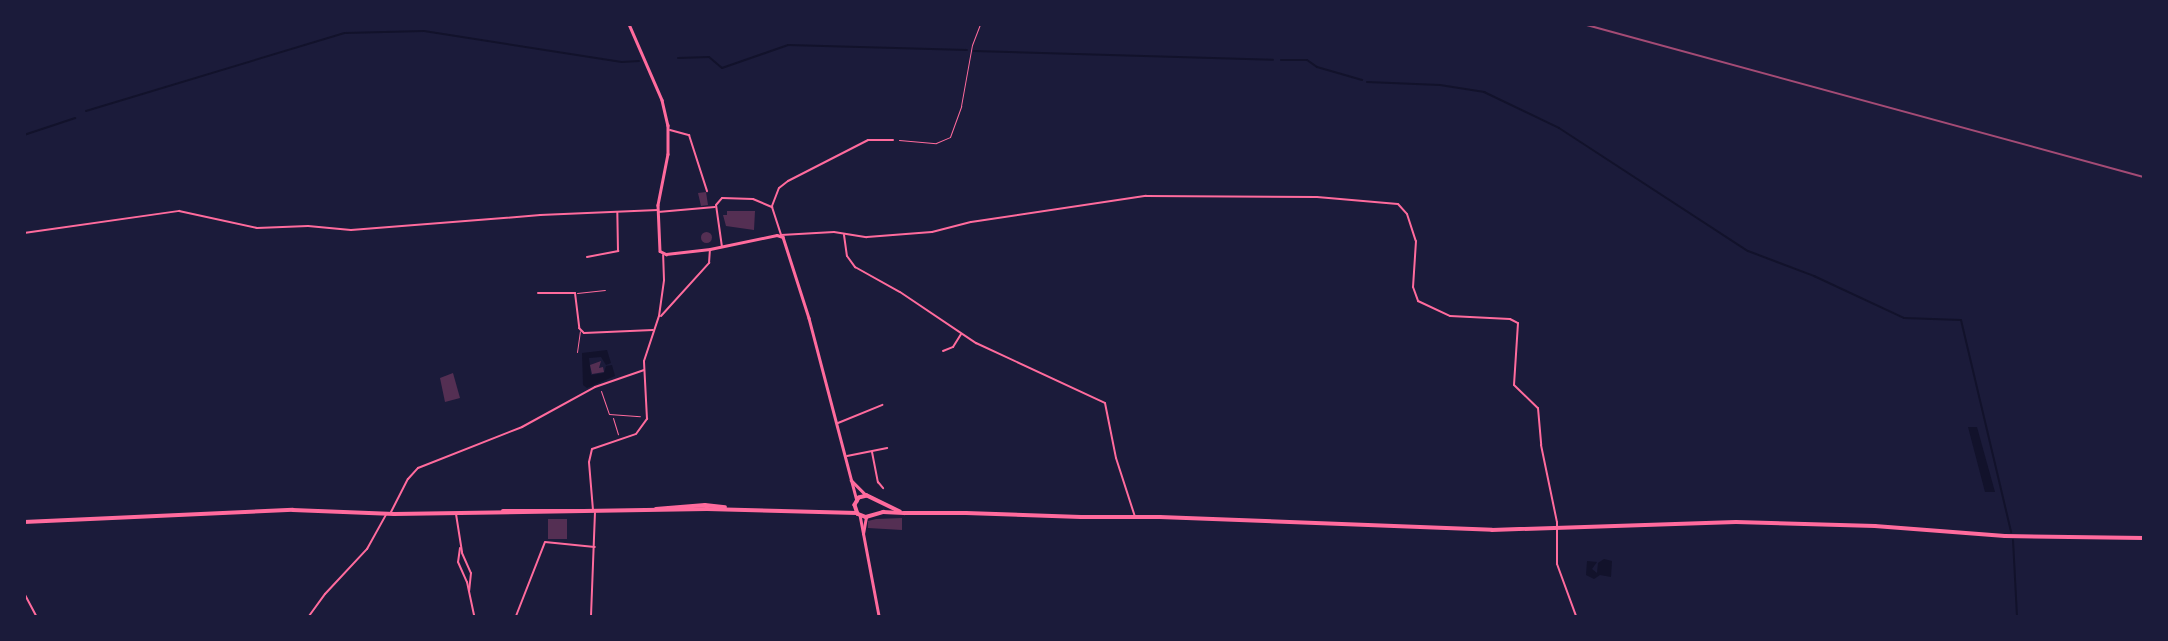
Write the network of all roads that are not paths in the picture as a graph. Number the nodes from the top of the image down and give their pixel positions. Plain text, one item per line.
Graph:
1 (629, 24) edge
2 (669, 130) junction
3 (893, 140) road end
4 (707, 191) dead end
5 (716, 207) junction
6 (772, 207) junction
7 (658, 211) junction
8 (617, 212) junction
9 (24, 233) edge
10 (844, 234) junction
11 (781, 235) junction
12 (722, 247) junction
13 (710, 249) junction
14 (663, 254) junction
15 (587, 257) dead end
16 (605, 290) dead end
17 (538, 293) dead end
18 (576, 294) junction
19 (659, 316) junction
20 (580, 331) junction
21 (654, 331) junction
22 (961, 334) junction
23 (943, 351) dead end
24 (578, 352) dead end
25 (644, 370) junction
26 (882, 405) dead end
27 (837, 424) junction
28 (887, 449) dead end
29 (872, 452) junction
30 (845, 457) junction
31 (849, 477) junction
32 (883, 488) dead end
33 (869, 496) junction
34 (875, 501) junction
35 (856, 502) junction
36 (838, 512) junction
37 (900, 512) junction
38 (592, 513) junction
39 (874, 513) junction
40 (388, 514) junction
41 (456, 514) junction
42 (858, 514) junction
43 (866, 517) junction
44 (1135, 517) junction
45 (24, 522) edge
46 (1558, 527) junction
47 (863, 538) junction
48 (2144, 538) edge
49 (461, 547) junction
50 (595, 547) junction
51 (469, 590) junction
52 (24, 593) edge
53 (36, 617) edge
54 (309, 617) edge
55 (474, 617) edge
56 (516, 617) edge
57 (591, 617) edge
58 (879, 617) edge
59 (1576, 617) edge

1 - 2 street
2 - 4 street
2 - 7 street
3 - 6 street
5 - 6 street
5 - 7 street
5 - 12 street
6 - 11 street
7 - 8 street
7 - 14 street
8 - 9 street
8 - 15 street
10 - 11 street
10 - 22 street
10 - 46 street
11 - 12 street
11 - 27 street
12 - 13 street
13 - 14 street
13 - 19 street
14 - 19 street
16 - 18 lane
17 - 18 street
18 - 20 street
19 - 21 street
20 - 21 street
20 - 24 lane
21 - 25 street
22 - 23 street
22 - 44 street
25 - 38 street
25 - 40 street
26 - 27 street
27 - 30 street
28 - 29 street
29 - 30 street
29 - 32 street
30 - 31 street
31 - 33 street
31 - 35 street
33 - 34 main road
33 - 35 main road
34 - 37 main road
34 - 39 main road
35 - 36 main road
35 - 42 main road
36 - 38 main road
36 - 42 main road
37 - 39 main road
37 - 44 main road
38 - 41 main road
38 - 50 street
39 - 43 main road
40 - 41 main road
40 - 45 main road
40 - 54 street
41 - 49 street
42 - 43 main road
42 - 47 street
43 - 47 street
44 - 46 main road
46 - 48 main road
46 - 59 street
47 - 58 street
49 - 51 street
49 - 51 street
50 - 56 street
50 - 57 street
51 - 55 street
52 - 53 street

